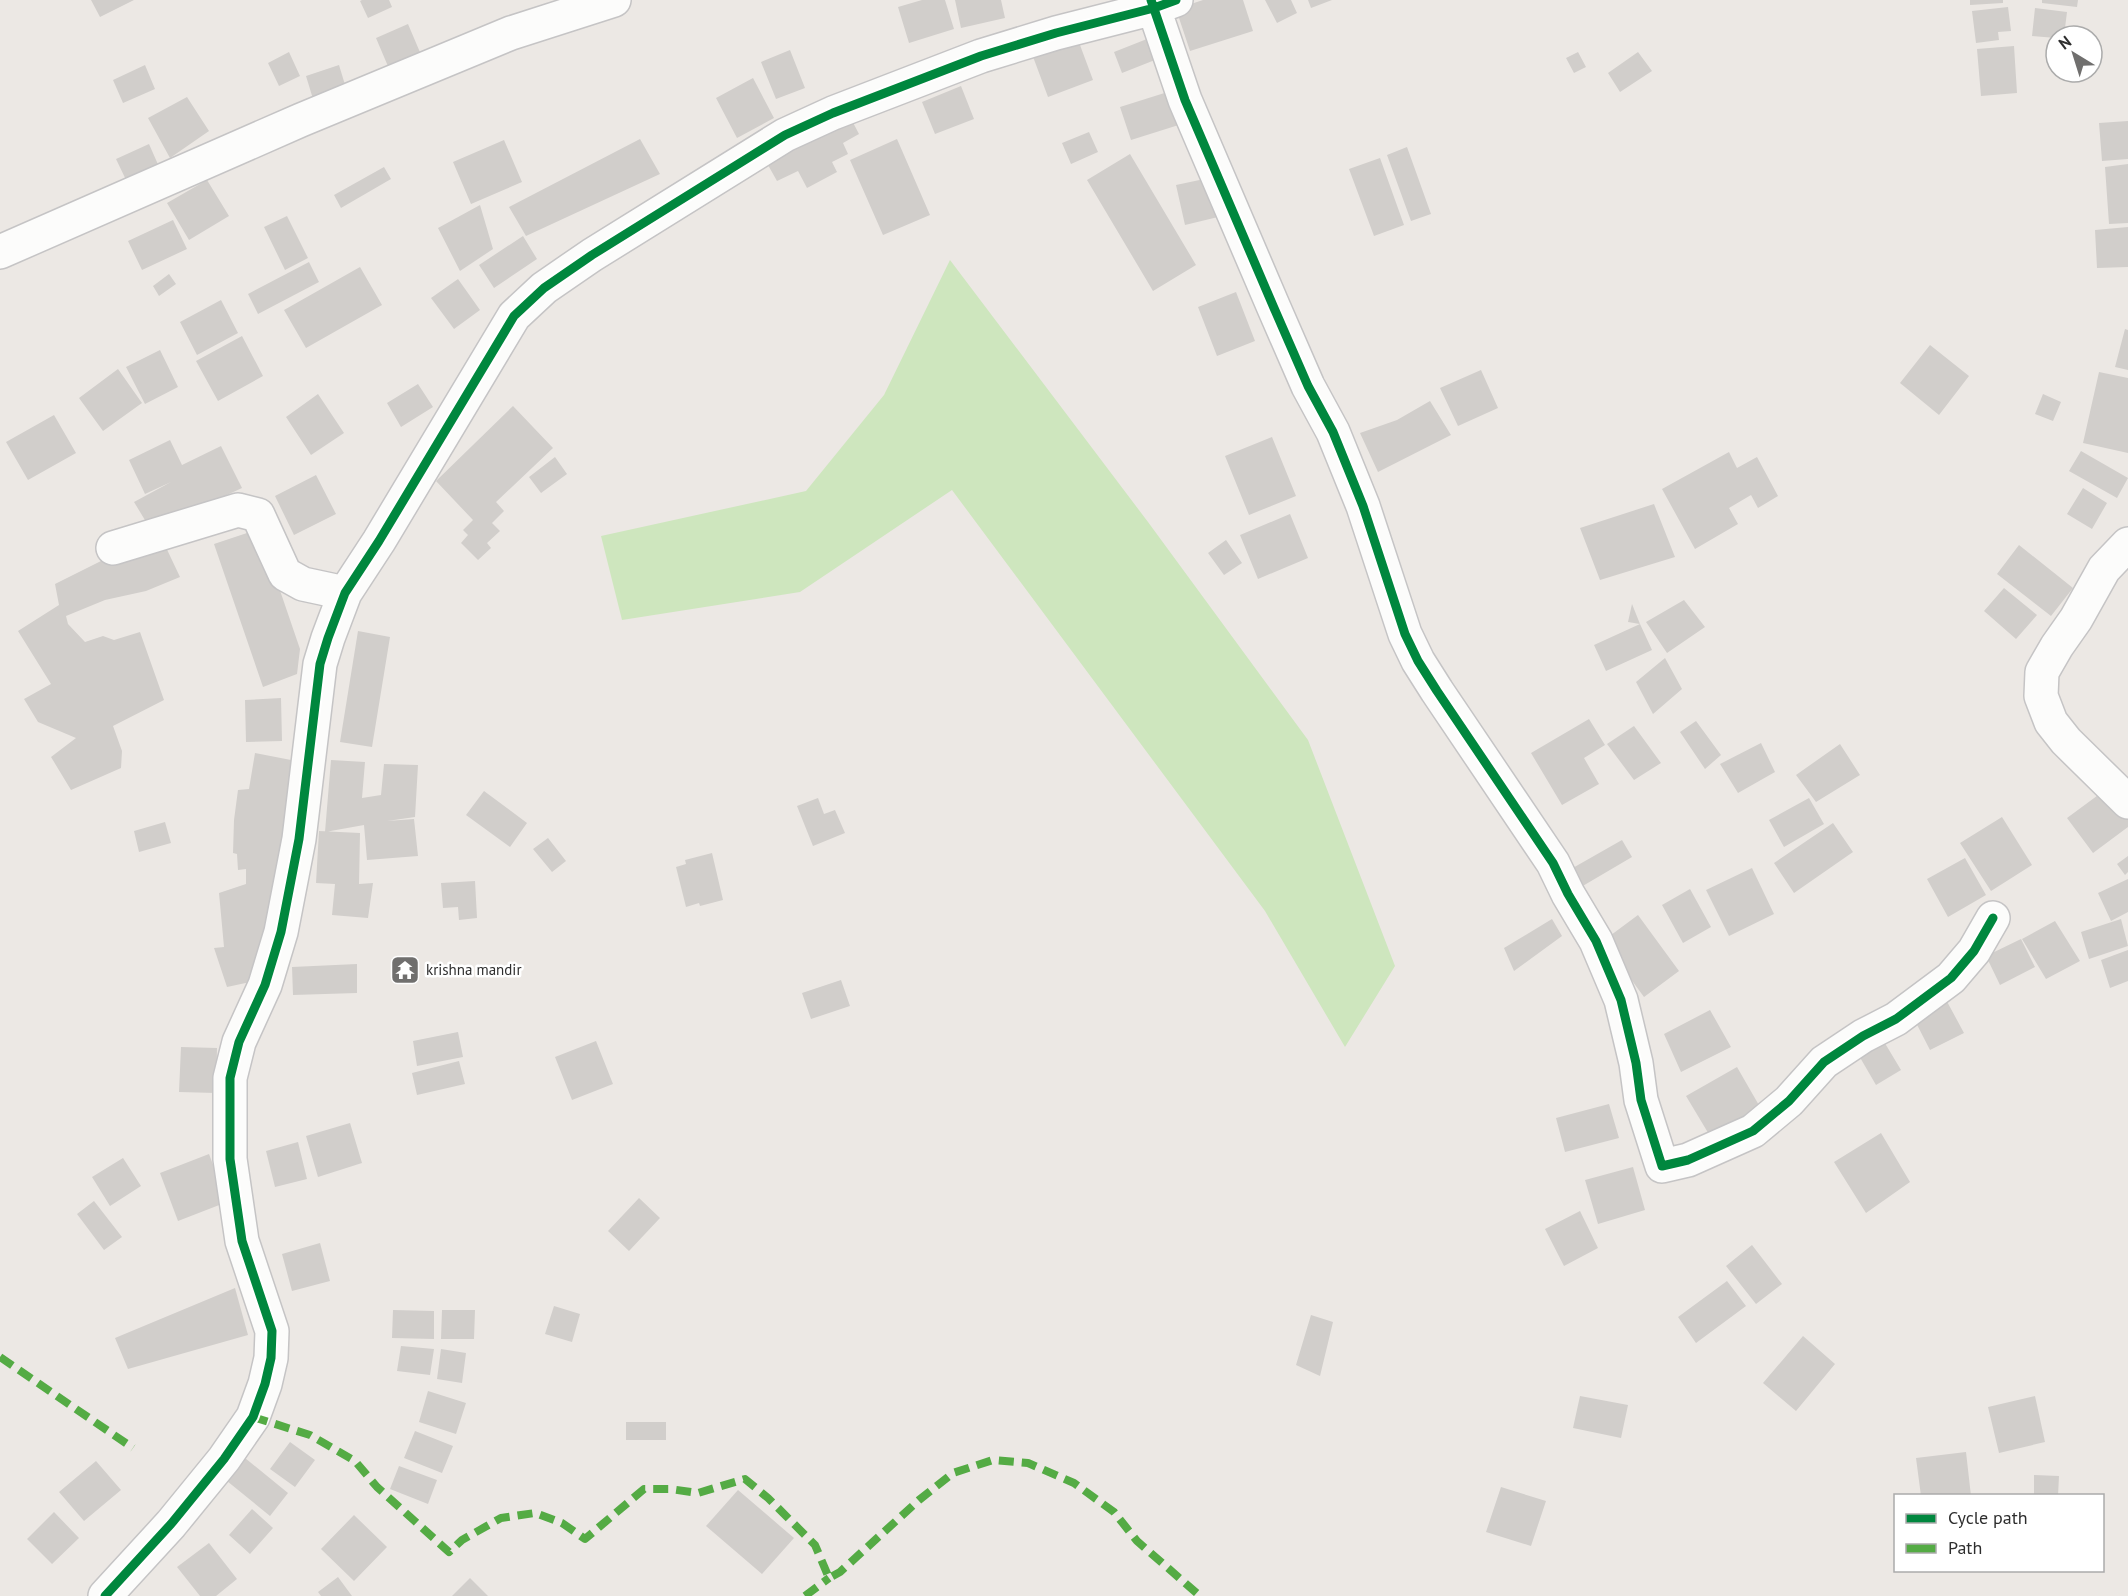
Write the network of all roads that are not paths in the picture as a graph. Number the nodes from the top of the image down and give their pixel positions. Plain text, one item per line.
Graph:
1 (614, 0) edge
2 (1160, 3) edge
3 (0, 252) edge
4 (2128, 544) edge
5 (113, 548) dead end
6 (345, 593) junction
7 (2128, 802) edge
8 (1993, 918) dead end
9 (105, 1596) edge

1 - 3 street
2 - 6 street
2 - 8 street
4 - 7 street
5 - 6 street
6 - 9 street

